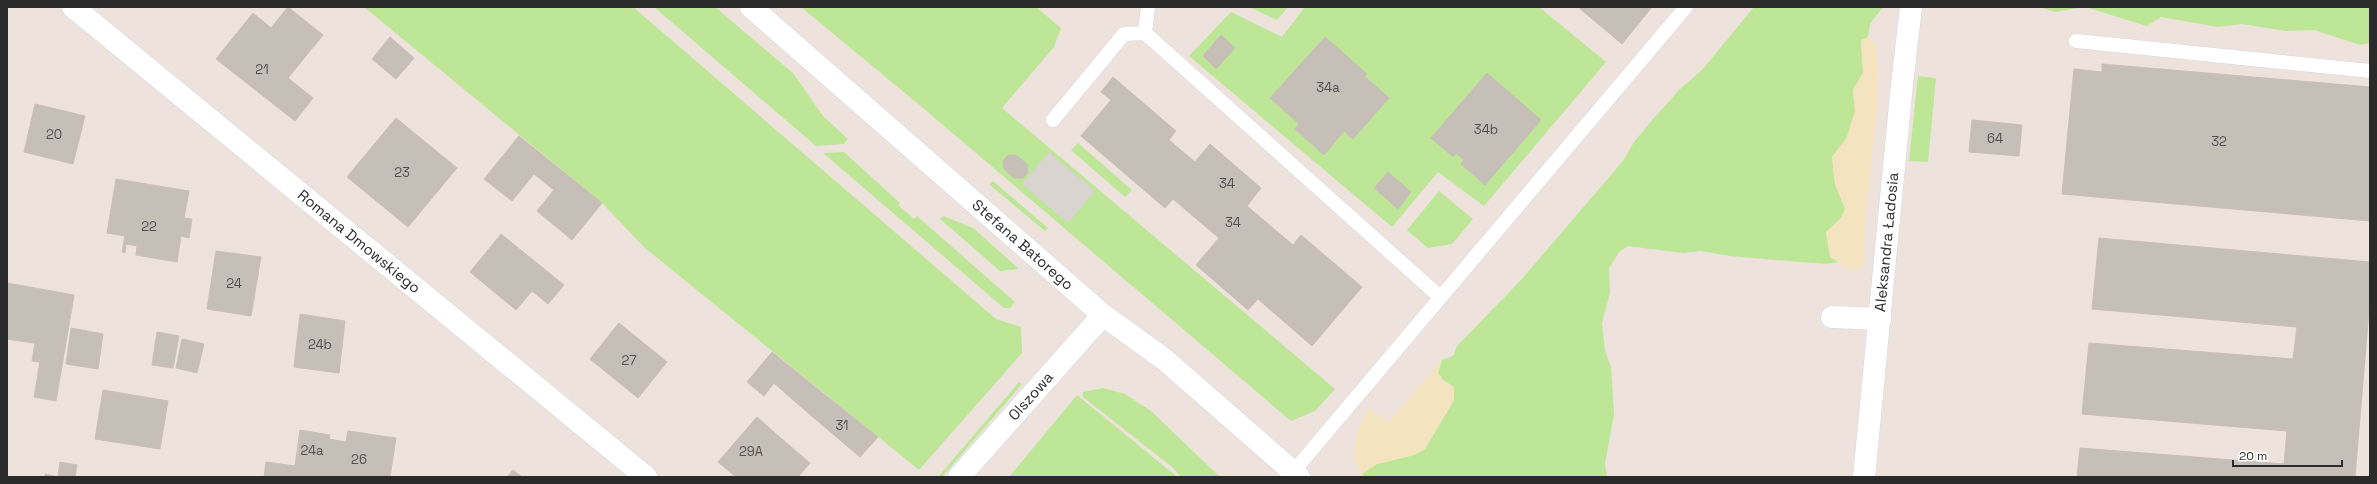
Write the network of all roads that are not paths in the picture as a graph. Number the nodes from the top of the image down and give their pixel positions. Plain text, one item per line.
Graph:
1 (73, 7) edge
2 (750, 7) edge
3 (1148, 7) edge
4 (1686, 7) edge
5 (1911, 7) edge
6 (1145, 33) junction
7 (2076, 41) dead end
8 (2370, 71) edge
9 (1053, 120) dead end
10 (1440, 297) junction
11 (1103, 315) junction
12 (1832, 317) dead end
13 (1880, 319) junction
14 (1296, 474) edge
15 (646, 477) edge
16 (958, 477) edge
17 (1864, 477) edge

1 - 15 street, Romana Dmowskiego
2 - 11 street, Stefana Batorego
3 - 6 lane
4 - 10 lane
5 - 13 street, Aleksandra Ładosia
6 - 9 lane
6 - 10 lane
7 - 8 lane
10 - 14 lane
11 - 14 street, Stefana Batorego
11 - 16 street, Olszowa
12 - 13 street
13 - 17 street, Aleksandra Ładosia

